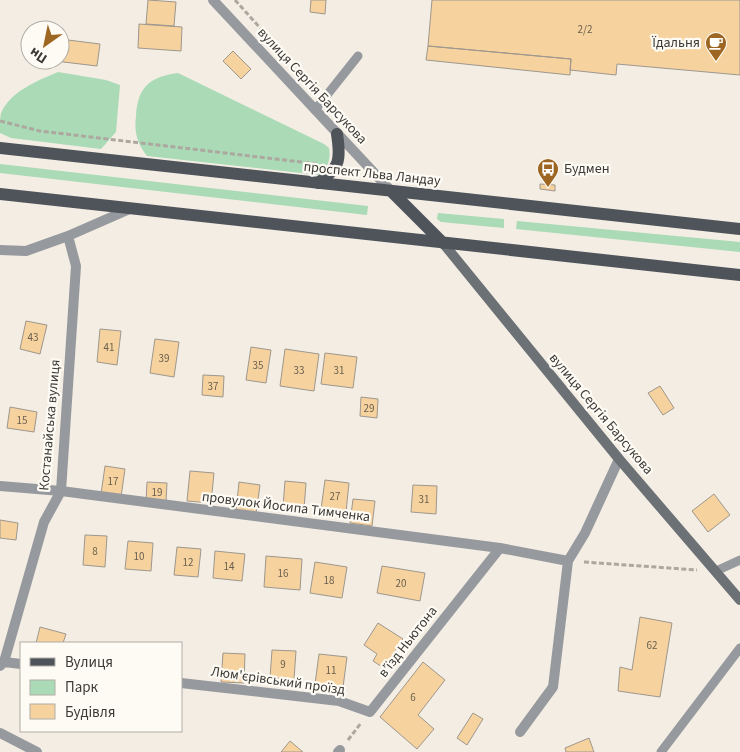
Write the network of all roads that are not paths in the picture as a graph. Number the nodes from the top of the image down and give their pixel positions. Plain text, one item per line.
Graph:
1 (212, 0) edge
2 (358, 56) dead end
3 (314, 110) junction
4 (337, 134) junction
5 (0, 148) edge
6 (318, 183) junction
7 (390, 191) junction
8 (0, 194) edge
9 (132, 208) junction
10 (740, 230) edge
11 (68, 236) junction
12 (442, 244) junction
13 (0, 250) edge
14 (740, 275) edge
15 (619, 459) junction
16 (0, 486) edge
17 (61, 491) junction
18 (500, 548) junction
19 (740, 560) edge
20 (568, 561) junction
21 (716, 572) junction
22 (740, 600) edge
23 (740, 648) edge
24 (2, 664) edge
25 (20, 664) edge
26 (182, 683) edge
27 (370, 712) joint
28 (520, 732) dead end
29 (0, 734) edge
30 (37, 752) edge
31 (661, 752) edge

1 - 3 street, вулиця Сергія Барсукова
2 - 3 lane
3 - 4 street, вулиця Сергія Барсукова
4 - 6 main road
4 - 7 street, вулиця Сергія Барсукова
5 - 6 main road, проспект Льва Ландау
6 - 7 main road, проспект Льва Ландау
7 - 10 main road, проспект Льва Ландау
7 - 12 main road
8 - 9 main road
9 - 11 street
9 - 12 main road
11 - 13 street
11 - 17 street, Костанайська вулиця
12 - 14 main road
12 - 15 main road, вулиця Сергія Барсукова
15 - 20 street
15 - 21 main road, вулиця Сергія Барсукова
16 - 17 street, провулок Йосипа Тимченка
17 - 18 street, провулок Йосипа Тимченка
17 - 24 street, Костанайська вулиця
18 - 20 street, провулок Йосипа Тимченка
18 - 27 street, в’їзд Ньютона
19 - 21 lane
20 - 28 street
21 - 22 main road, вулиця Сергія Барсукова
23 - 31 lane
24 - 25 street
26 - 27 street, Люм'єрівський проїзд
29 - 30 street

